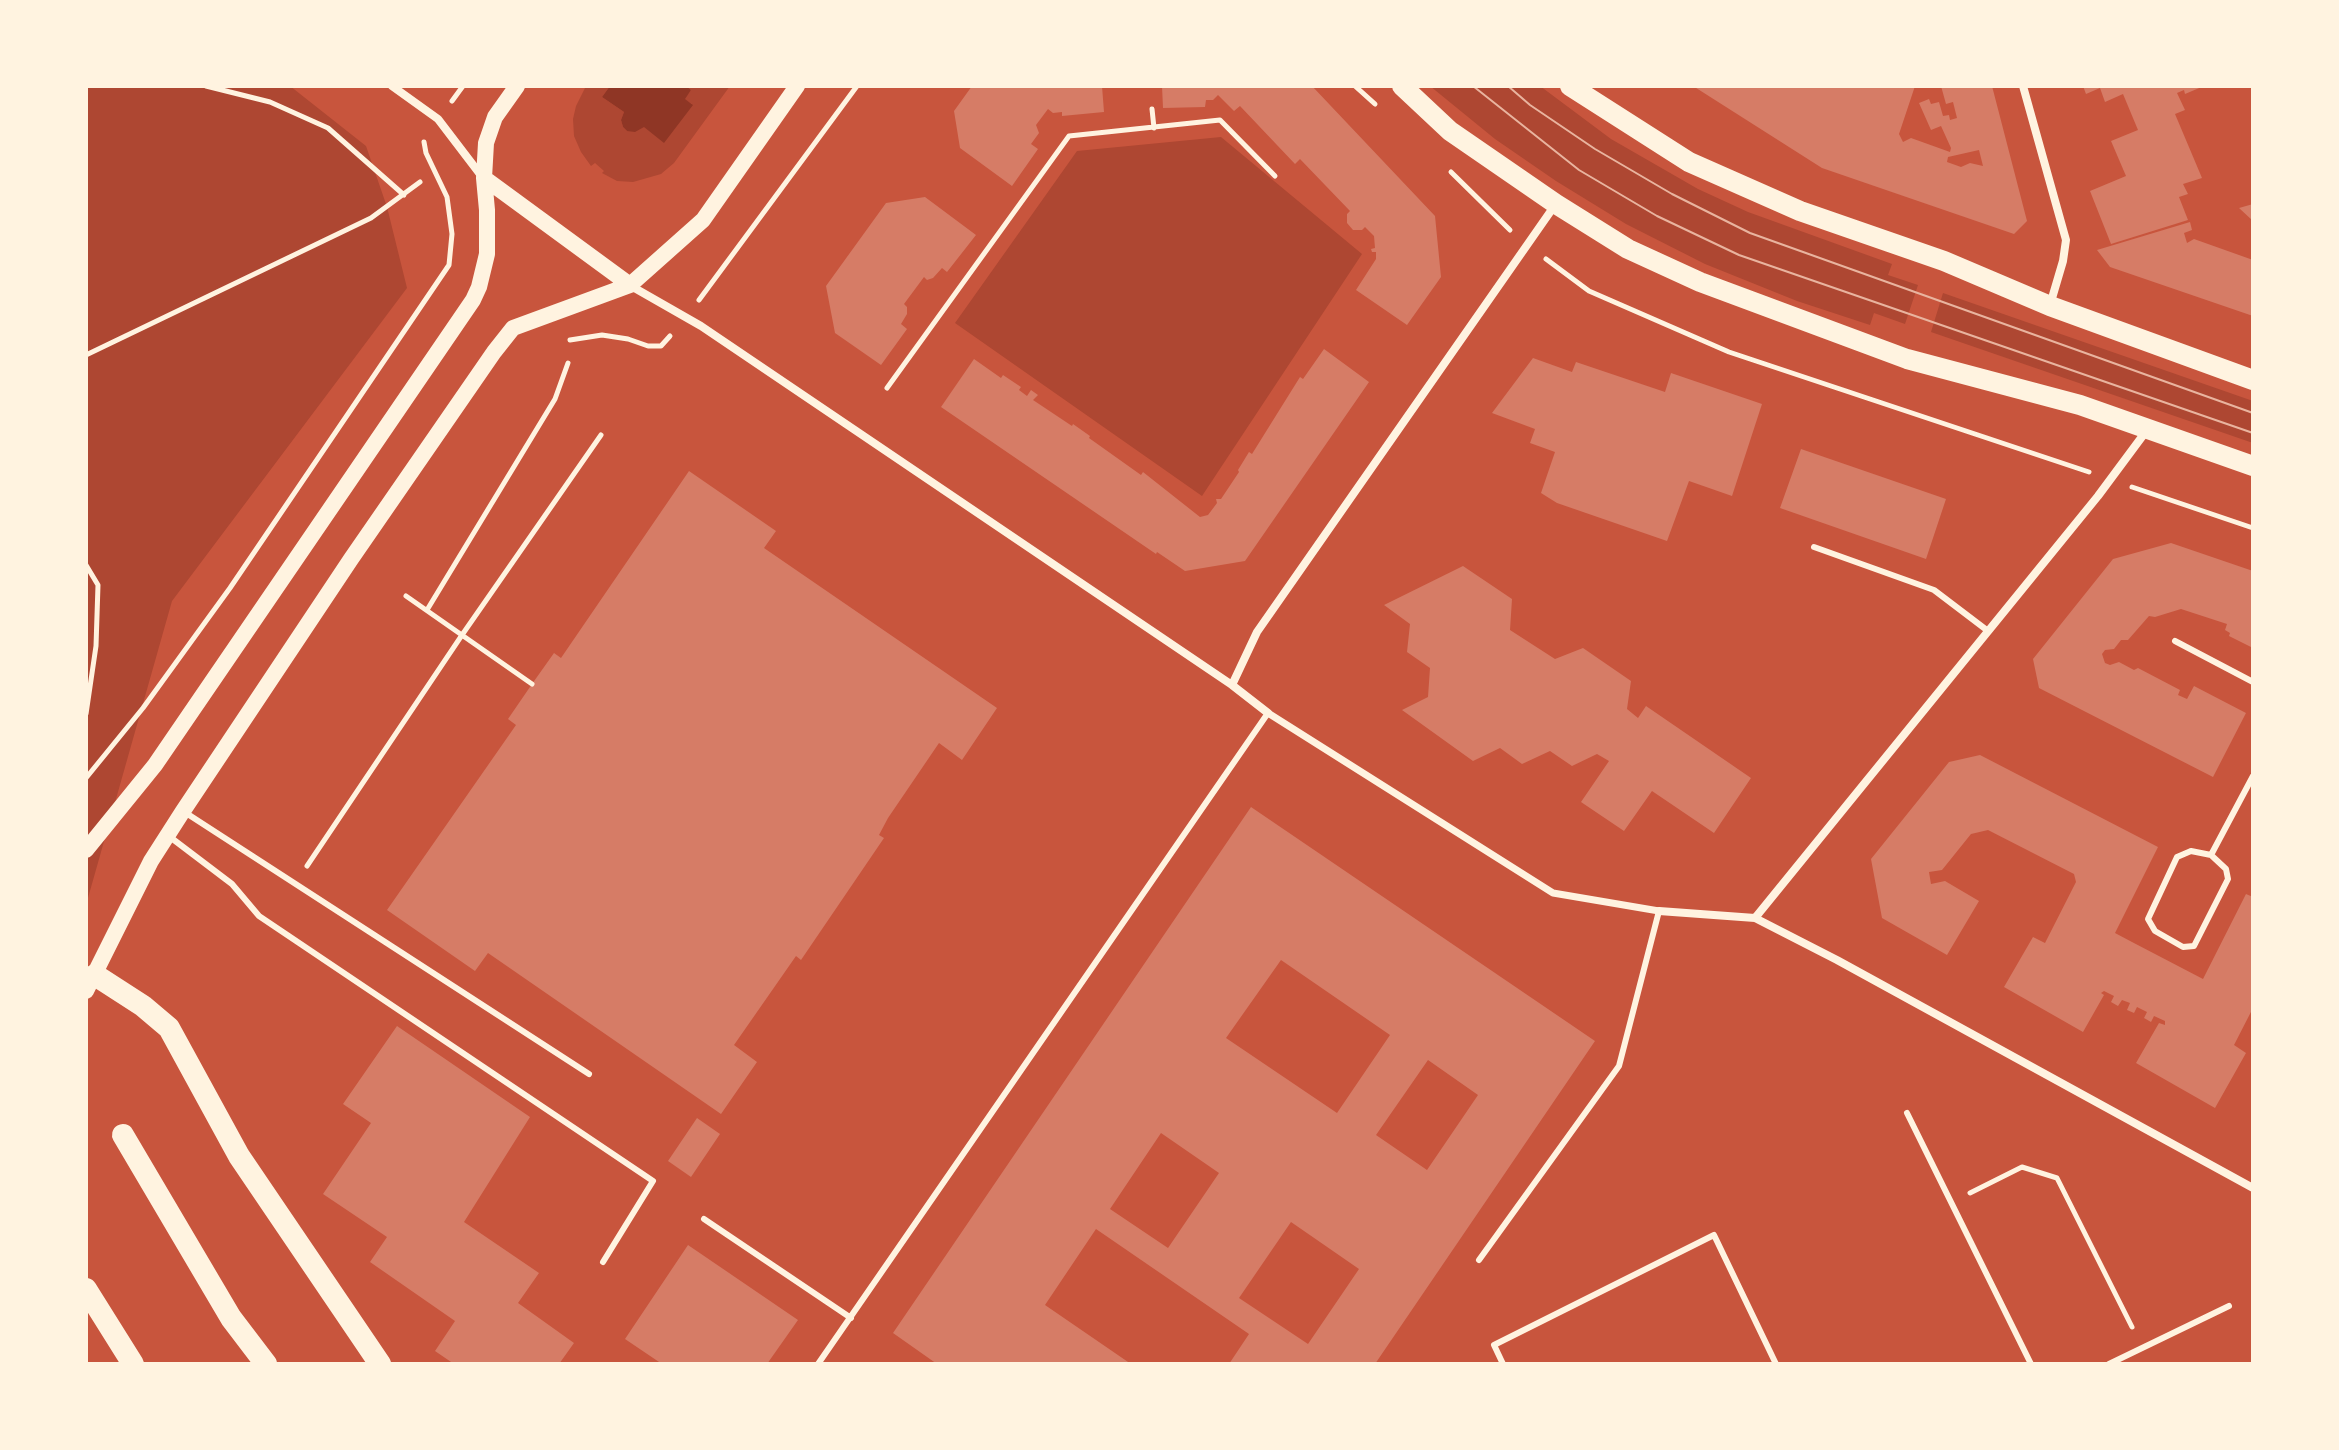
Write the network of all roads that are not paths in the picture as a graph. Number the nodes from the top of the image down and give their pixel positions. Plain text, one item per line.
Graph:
1 (392, 86) edge
2 (517, 86) edge
3 (797, 86) edge
4 (1402, 86) edge
5 (1570, 86) edge
6 (2023, 86) edge
7 (484, 178) junction
8 (1556, 204) junction
9 (630, 285) junction
10 (2050, 306) junction
11 (2253, 380) edge
12 (2147, 430) junction
13 (2253, 466) edge
14 (1814, 547) dead end
15 (1988, 631) junction
16 (2175, 641) dead end
17 (2253, 682) edge
18 (1232, 685) junction
19 (1268, 713) junction
20 (2253, 776) edge
21 (183, 811) junction
22 (168, 835) junction
23 (86, 850) edge
24 (2211, 855) junction
25 (1659, 911) junction
26 (1755, 918) junction
27 (89, 978) edge
28 (589, 1074) dead end
29 (1907, 1113) dead end
30 (123, 1135) dead end
31 (2253, 1188) edge
32 (704, 1219) dead end
33 (1479, 1260) dead end
34 (603, 1262) dead end
35 (86, 1289) edge
36 (2229, 1306) dead end
37 (851, 1318) junction
38 (133, 1364) edge
39 (266, 1364) edge
40 (380, 1364) edge
41 (818, 1364) edge
42 (1503, 1364) edge
43 (1776, 1364) edge
44 (2031, 1364) edge
45 (2109, 1364) edge

1 - 7 street
2 - 7 main road
3 - 9 main road
4 - 8 main road
5 - 10 main road
6 - 10 street
7 - 9 main road
7 - 23 main road
8 - 12 main road
8 - 18 street
9 - 18 street
9 - 21 main road
10 - 11 main road
12 - 13 main road
12 - 15 street
14 - 15 lane
15 - 26 street
16 - 17 lane
18 - 19 street
19 - 25 street
19 - 37 lane
20 - 24 lane
21 - 22 main road
21 - 28 lane
22 - 27 main road
22 - 34 lane
24 - 24 lane
25 - 26 street
25 - 33 lane
26 - 31 street
27 - 40 highway
29 - 44 lane
30 - 39 highway
32 - 37 lane
35 - 38 highway
36 - 45 lane
37 - 41 lane
42 - 43 lane

